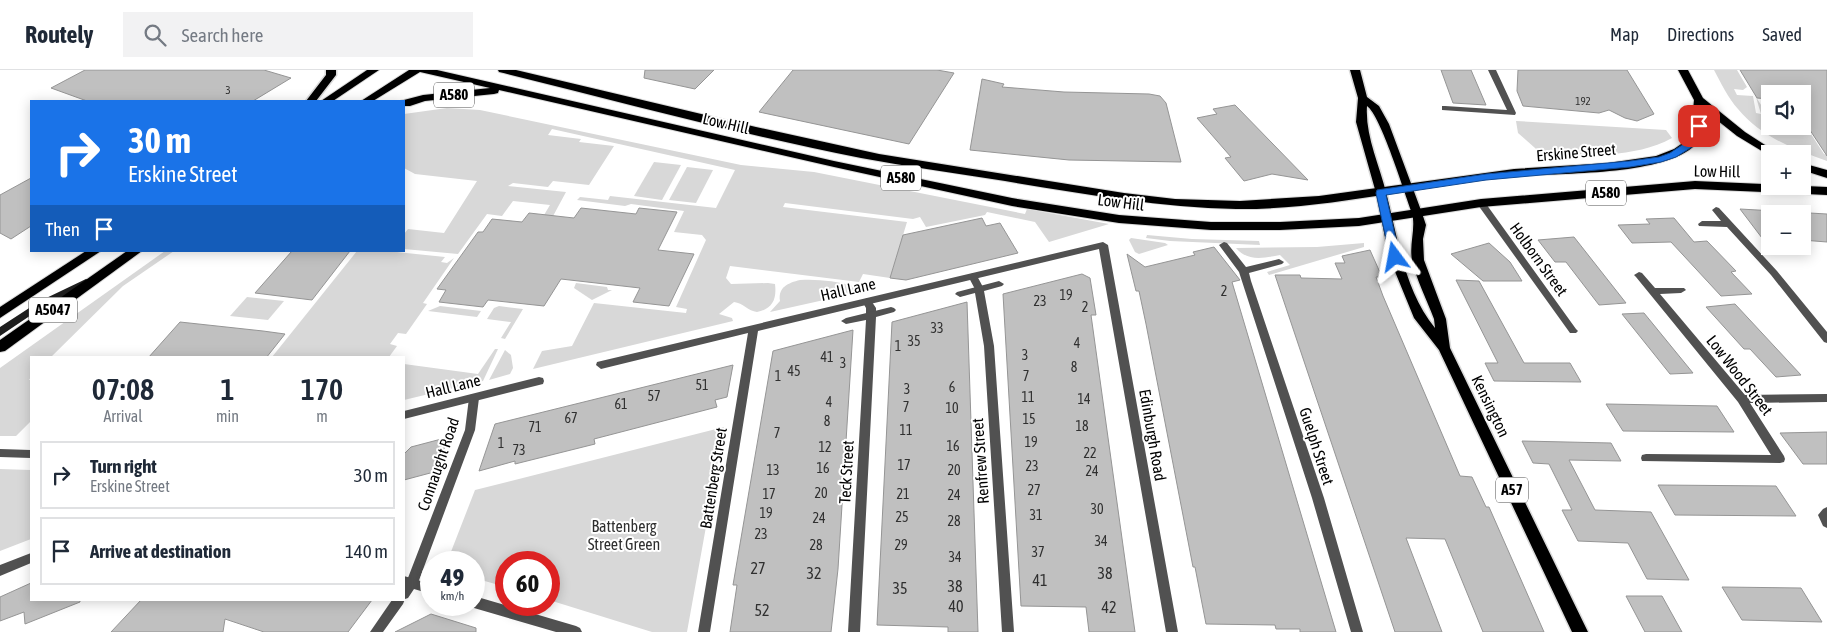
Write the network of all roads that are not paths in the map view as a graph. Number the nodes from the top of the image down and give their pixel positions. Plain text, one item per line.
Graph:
1 (332, 70) edge
2 (374, 70) edge
3 (416, 70) edge
4 (424, 70) edge
5 (503, 70) edge
6 (1355, 70) edge
7 (1492, 70) edge
8 (1683, 70) edge
9 (505, 90) junction
10 (1363, 98) junction
11 (312, 100) edge
12 (328, 100) edge
13 (368, 100) edge
14 (1700, 100) junction
15 (405, 103) edge
16 (1445, 108) dead end
17 (1761, 146) edge
18 (1811, 169) edge
19 (1827, 174) edge
20 (1408, 187) junction
21 (1827, 191) edge
22 (1381, 193) junction
23 (1481, 203) junction
24 (1716, 210) dead end
25 (1417, 213) junction
26 (1386, 219) junction
27 (1702, 224) dead end
28 (1730, 224) junction
29 (1103, 244) joint
30 (1224, 245) dead end
31 (93, 252) edge
32 (135, 252) edge
33 (1279, 262) dead end
34 (1244, 270) junction
35 (105, 273) junction
36 (973, 276) junction
37 (1639, 276) dead end
38 (999, 284) dead end
39 (979, 289) junction
40 (1681, 290) dead end
41 (1653, 291) junction
42 (960, 294) dead end
43 (867, 301) junction
44 (890, 310) dead end
45 (0, 313) edge
46 (871, 315) junction
47 (846, 321) dead end
48 (754, 328) junction
49 (0, 332) edge
50 (1573, 332) dead end
51 (1827, 339) edge
52 (0, 347) edge
53 (1444, 348) junction
54 (601, 365) dead end
55 (539, 381) dead end
56 (474, 398) junction
57 (1827, 398) edge
58 (1742, 399) junction
59 (405, 415) edge
60 (0, 453) edge
61 (30, 454) edge
62 (1646, 458) dead end
63 (1827, 512) edge
64 (1827, 523) edge
65 (30, 558) edge
66 (0, 571) edge
67 (408, 582) edge
68 (420, 586) edge
69 (399, 601) edge
70 (485, 605) edge
71 (376, 632) edge
72 (576, 632) edge
73 (704, 632) edge
74 (854, 632) edge
75 (1008, 632) edge
76 (1172, 632) edge
77 (1356, 632) edge
78 (1580, 632) edge

1 - 11 main road
2 - 12 highway
3 - 13 highway
4 - 9 highway, Low Hill / A580
5 - 22 highway, Low Hill / A580
6 - 10 main road, A57
7 - 16 street
8 - 14 highway
9 - 15 highway, A580
9 - 26 highway, Low Hill / A580
10 - 20 main road, A57
10 - 22 main road, A57
14 - 17 highway
14 - 20 highway, Erskine Street / A580
18 - 19 highway
20 - 22 highway, Erskine Street / A580
20 - 25 main road, A57
21 - 23 highway, Low Hill / A580
22 - 26 main road, Kensington / A57
23 - 25 highway, Low Hill / A580
23 - 50 street, Holborn Street
24 - 28 street
25 - 26 highway, Low Hill / A580
25 - 53 main road, A57
26 - 53 main road, Kensington / A57
27 - 28 street
28 - 51 street
29 - 36 street, Hall Lane
29 - 76 street, Edinburgh Road
30 - 34 street, Guelph Street
31 - 45 highway, A5047
32 - 35 highway, A5047
33 - 34 street
34 - 77 street, Guelph Street
35 - 49 main road
35 - 52 highway, A5047
36 - 39 street, Renfrew Street
36 - 43 street, Hall Lane
37 - 41 street, Low Wood Street
38 - 39 street
39 - 42 street
39 - 75 street, Renfrew Street
40 - 41 street
41 - 58 street, Low Wood Street
43 - 46 street, Teck Street
43 - 48 street, Hall Lane
44 - 46 street
46 - 47 street
46 - 74 street, Teck Street
48 - 54 street, Hall Lane
48 - 73 street, Battenberg Street
53 - 78 main road, Kensington / A57
55 - 56 street, Hall Lane
56 - 59 street, Hall Lane
56 - 67 street, Connaught Road
57 - 58 street
58 - 62 street, Low Wood Street
60 - 61 street
63 - 64 street
65 - 66 street
67 - 68 street
69 - 71 street
70 - 72 street

